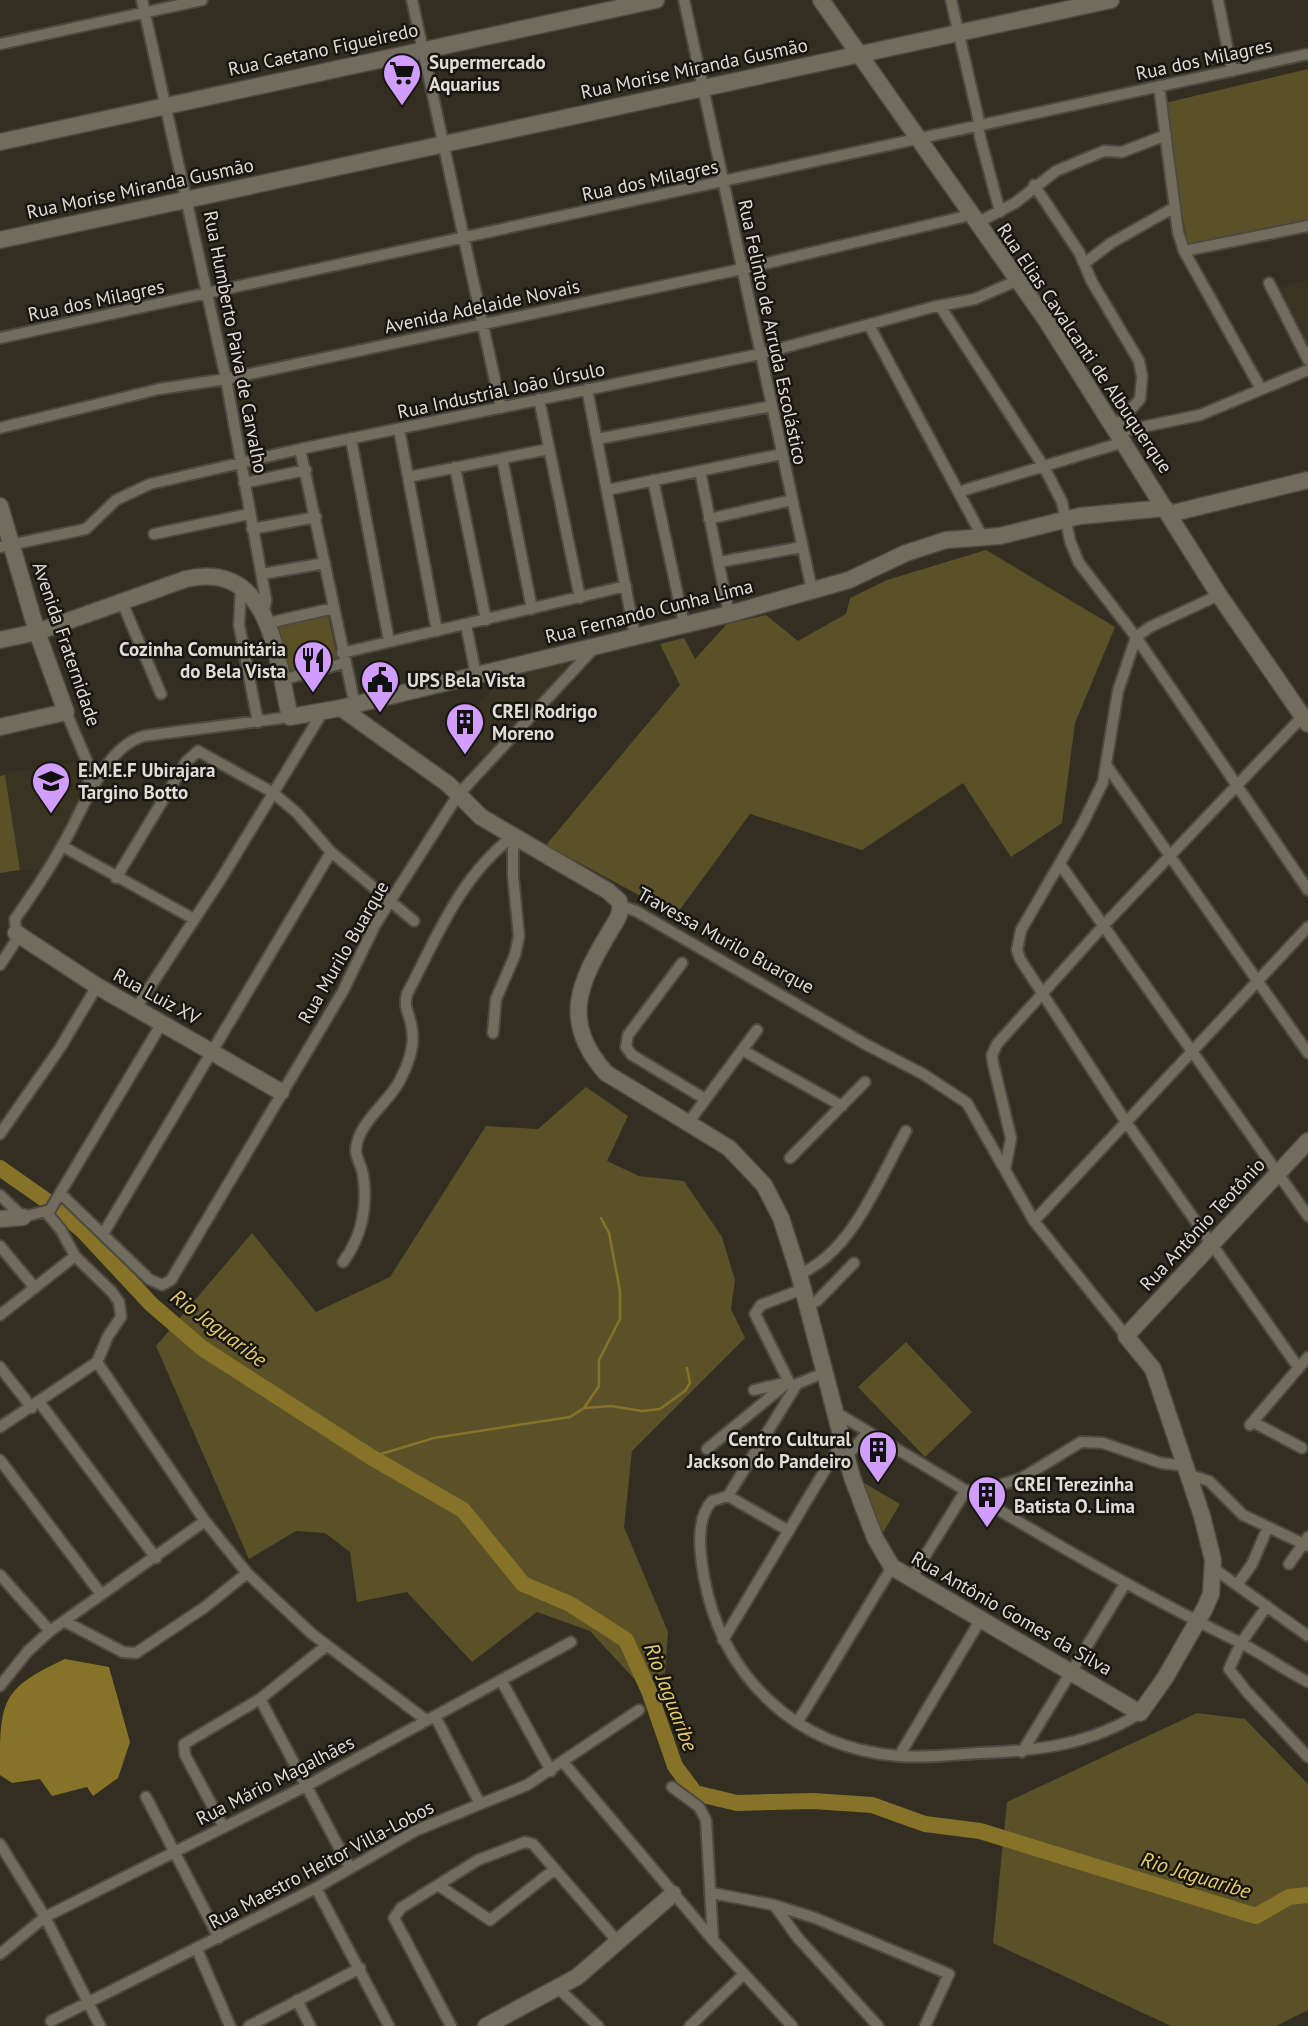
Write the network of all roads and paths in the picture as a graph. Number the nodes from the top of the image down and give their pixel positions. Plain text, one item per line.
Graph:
1 (142, 0) edge
2 (412, 0) edge
3 (656, 0) edge
4 (684, 0) edge
5 (821, 0) edge
6 (951, 0) edge
7 (1111, 0) edge
8 (1218, 0) edge
9 (195, 1) edge
10 (145, 12) junction
11 (958, 33) junction
12 (0, 44) edge
13 (421, 49) junction
14 (858, 54) junction
15 (1308, 54) edge
16 (1232, 71) junction
17 (1159, 86) junction
18 (703, 88) junction
19 (164, 105) junction
20 (979, 128) junction
21 (1166, 135) junction
22 (919, 140) junction
23 (0, 142) edge
24 (445, 143) junction
25 (722, 182) junction
26 (1034, 185) junction
27 (186, 200) junction
28 (1175, 207) junction
29 (1000, 212) junction
30 (974, 219) junction
31 (1308, 226) edge
32 (463, 237) junction
33 (0, 240) edge
34 (1184, 251) junction
35 (1085, 263) junction
36 (742, 269) junction
37 (1018, 280) junction
38 (1269, 284) dead end
39 (205, 295) junction
40 (940, 306) junction
41 (483, 323) junction
42 (869, 325) junction
43 (0, 338) edge
44 (760, 354) junction
45 (1308, 360) edge
46 (1308, 370) edge
47 (226, 379) junction
48 (587, 389) junction
49 (1261, 389) junction
50 (539, 399) junction
51 (772, 406) junction
52 (501, 408) junction
53 (0, 428) edge
54 (398, 429) junction
55 (1119, 434) junction
56 (351, 439) junction
57 (597, 439) junction
58 (300, 449) junction
59 (549, 449) junction
60 (782, 454) junction
61 (502, 458) junction
62 (239, 462) junction
63 (456, 467) junction
64 (1044, 467) junction
65 (306, 470) junction
66 (700, 471) junction
67 (408, 477) junction
68 (653, 480) junction
69 (1308, 480) edge
70 (244, 483) junction
71 (607, 490) junction
72 (958, 492) junction
73 (792, 500) junction
74 (0, 506) edge
75 (1167, 511) junction
76 (249, 514) junction
77 (316, 517) junction
78 (1066, 518) junction
79 (709, 519) junction
80 (252, 529) junction
81 (154, 534) dead end
82 (982, 538) junction
83 (6, 546) edge
84 (803, 547) junction
85 (719, 562) junction
86 (325, 563) junction
87 (262, 574) junction
88 (626, 586) junction
89 (241, 588) junction
90 (812, 590) junction
91 (1219, 595) junction
92 (580, 598) junction
93 (122, 602) junction
94 (334, 608) junction
95 (532, 609) junction
96 (729, 614) junction
97 (266, 617) junction
98 (485, 620) junction
99 (684, 624) junction
100 (466, 625) junction
101 (437, 631) junction
102 (37, 632) junction
103 (635, 636) junction
104 (1136, 638) junction
105 (0, 640) edge
106 (389, 641) junction
107 (595, 647) junction
108 (343, 658) junction
109 (476, 675) junction
110 (281, 680) junction
111 (161, 694) dead end
112 (348, 706) junction
113 (66, 712) junction
114 (322, 713) junction
115 (290, 717) junction
116 (1305, 720) edge
117 (258, 722) junction
118 (0, 727) edge
119 (1107, 766) junction
120 (1236, 787) junction
121 (272, 792) junction
122 (88, 795) junction
123 (458, 795) junction
124 (513, 836) junction
125 (62, 846) junction
126 (331, 852) junction
127 (1170, 855) junction
128 (1060, 864) junction
129 (116, 878) junction
130 (1308, 890) edge
131 (390, 902) junction
132 (621, 906) junction
133 (192, 918) junction
134 (414, 921) dead end
135 (1104, 925) junction
136 (1308, 927) edge
137 (17, 934) junction
138 (682, 963) dead end
139 (0, 965) edge
140 (1257, 981) junction
141 (97, 986) junction
142 (1044, 994) junction
143 (136, 1008) junction
144 (162, 1023) junction
145 (757, 1031) dead end
146 (493, 1033) dead end
147 (742, 1050) junction
148 (212, 1051) junction
149 (1192, 1052) junction
150 (1308, 1054) edge
151 (865, 1082) dead end
152 (281, 1092) junction
153 (705, 1099) junction
154 (842, 1106) junction
155 (1126, 1122) junction
156 (688, 1123) junction
157 (906, 1131) dead end
158 (0, 1134) edge
159 (1308, 1141) edge
160 (790, 1157) dead end
161 (1005, 1170) junction
162 (1278, 1174) junction
163 (0, 1195) edge
164 (60, 1197) junction
165 (48, 1211) junction
166 (1308, 1216) edge
167 (23, 1217) junction
168 (0, 1219) edge
169 (1034, 1221) junction
170 (103, 1234) junction
171 (1212, 1244) junction
172 (0, 1247) edge
173 (75, 1256) junction
174 (343, 1262) dead end
175 (853, 1263) dead end
176 (35, 1288) junction
177 (804, 1290) junction
178 (0, 1315) edge
179 (1126, 1336) junction
180 (1308, 1357) edge
181 (97, 1362) junction
182 (0, 1367) edge
183 (1298, 1367) junction
184 (826, 1372) junction
185 (793, 1383) junction
186 (754, 1390) dead end
187 (36, 1405) junction
188 (837, 1413) junction
189 (0, 1427) edge
190 (868, 1432) junction
191 (845, 1448) junction
192 (1302, 1448) dead end
193 (706, 1449) dead end
194 (0, 1460) edge
195 (1187, 1471) junction
196 (969, 1492) junction
197 (728, 1496) junction
198 (205, 1521) junction
199 (1268, 1527) junction
200 (789, 1531) junction
201 (1306, 1542) edge
202 (156, 1558) junction
203 (1290, 1564) dead end
204 (892, 1567) junction
205 (1213, 1568) junction
206 (247, 1573) junction
207 (0, 1575) edge
208 (910, 1580) junction
209 (1125, 1584) junction
210 (1237, 1585) junction
211 (101, 1594) junction
212 (1266, 1606) junction
213 (981, 1619) junction
214 (64, 1621) junction
215 (1197, 1623) junction
216 (50, 1631) junction
217 (1308, 1636) edge
218 (723, 1640) junction
219 (571, 1642) dead end
220 (1241, 1643) junction
221 (326, 1646) junction
222 (1071, 1671) junction
223 (501, 1680) junction
224 (1308, 1682) edge
225 (0, 1686) edge
226 (260, 1699) junction
227 (639, 1710) dead end
228 (1140, 1713) junction
229 (430, 1718) junction
230 (797, 1723) junction
231 (1022, 1752) junction
232 (899, 1756) junction
233 (1308, 1757) edge
234 (563, 1762) junction
235 (551, 1771) junction
236 (308, 1785) junction
237 (673, 1787) dead end
238 (146, 1797) dead end
239 (480, 1804) junction
240 (223, 1826) junction
241 (0, 1844) edge
242 (175, 1852) junction
243 (350, 1868) junction
244 (555, 1869) junction
245 (438, 1885) junction
246 (316, 1888) junction
247 (712, 1893) junction
248 (673, 1894) junction
249 (774, 1905) junction
250 (45, 1917) junction
251 (219, 1938) junction
252 (713, 1940) junction
253 (618, 1941) junction
254 (197, 1949) junction
255 (0, 1954) edge
256 (359, 1968) junction
257 (744, 1973) junction
258 (558, 1988) junction
259 (297, 2000) junction
260 (88, 2004) junction
261 (51, 2021) dead end
262 (100, 2026) edge
263 (230, 2026) edge
264 (249, 2026) edge
265 (310, 2026) edge
266 (389, 2026) edge
267 (451, 2026) edge
268 (486, 2026) edge
269 (598, 2026) edge
270 (690, 2026) edge
271 (792, 2026) edge
272 (878, 2026) edge
273 (925, 2026) edge

1 - 10 street, Rua Humberto Paiva de Carvalho
2 - 13 street
3 - 13 street, Rua Caetano Figueiredo
4 - 18 street, Rua Felinto de Arruda Escolástico
5 - 14 street, Rua Elias Cavalcanti de Albuquerque
6 - 11 street
7 - 11 street, Rua Morise Miranda Gusmão
8 - 16 street
9 - 10 street
10 - 12 street
10 - 19 street, Rua Humberto Paiva de Carvalho
11 - 14 street, Rua Morise Miranda Gusmão
11 - 20 street
13 - 19 street, Rua Caetano Figueiredo
13 - 24 street
14 - 18 street, Rua Morise Miranda Gusmão
14 - 22 street, Rua Elias Cavalcanti de Albuquerque
15 - 16 street, Rua dos Milagres
16 - 17 street, Rua dos Milagres
17 - 20 street, Rua dos Milagres
17 - 21 street
18 - 24 street, Rua Morise Miranda Gusmão
18 - 25 street, Rua Felinto de Arruda Escolástico
19 - 23 street, Rua Caetano Figueiredo
19 - 27 street, Rua Humberto Paiva de Carvalho
20 - 22 street, Rua dos Milagres
20 - 29 street
21 - 26 street, Avenida Adelaide Novais
21 - 28 street
22 - 25 street, Rua dos Milagres
22 - 30 street, Rua Elias Cavalcanti de Albuquerque
24 - 27 street, Rua Morise Miranda Gusmão
24 - 32 street
25 - 32 street, Rua dos Milagres
25 - 36 street, Rua Felinto de Arruda Escolástico
26 - 29 street, Avenida Adelaide Novais
26 - 35 street
27 - 33 street, Rua Morise Miranda Gusmão
27 - 39 street, Rua Humberto Paiva de Carvalho
28 - 34 street
28 - 35 street
29 - 30 street, Avenida Adelaide Novais
30 - 36 street, Avenida Adelaide Novais
30 - 37 street, Rua Elias Cavalcanti de Albuquerque
31 - 34 street
32 - 39 street, Rua dos Milagres
32 - 41 street
34 - 49 street
35 - 55 street
36 - 41 street, Avenida Adelaide Novais
36 - 44 street, Rua Felinto de Arruda Escolástico
37 - 40 street, Rua Industrial João Úrsulo
37 - 55 street, Rua Elias Cavalcanti de Albuquerque
38 - 45 street
39 - 43 street, Rua dos Milagres
39 - 47 street, Rua Humberto Paiva de Carvalho
40 - 42 street, Rua Industrial João Úrsulo
40 - 64 street
41 - 47 street, Avenida Adelaide Novais
41 - 52 street
42 - 44 street, Rua Industrial João Úrsulo
42 - 72 street
44 - 48 street, Rua Industrial João Úrsulo
44 - 51 street, Rua Felinto de Arruda Escolástico
46 - 49 street
47 - 53 street, Avenida Adelaide Novais
47 - 62 street, Rua Humberto Paiva de Carvalho
48 - 50 street, Rua Industrial João Úrsulo
48 - 57 street
49 - 55 street
50 - 52 street, Rua Industrial João Úrsulo
50 - 59 street
51 - 57 street
51 - 60 street, Rua Felinto de Arruda Escolástico
52 - 54 street, Rua Industrial João Úrsulo
54 - 56 street, Rua Industrial João Úrsulo
54 - 67 street
55 - 64 street
55 - 75 street, Rua Elias Cavalcanti de Albuquerque
56 - 58 street, Rua Industrial João Úrsulo
56 - 106 street
57 - 71 street
58 - 62 street, Rua Industrial João Úrsulo
58 - 65 street
59 - 61 street
59 - 92 street
60 - 66 street
60 - 73 street, Rua Felinto de Arruda Escolástico
61 - 63 street
61 - 95 street
62 - 70 street, Rua Humberto Paiva de Carvalho
62 - 83 street, Rua Industrial João Úrsulo
63 - 67 street
63 - 98 street
64 - 72 street
64 - 78 street
65 - 70 street
65 - 77 street
66 - 68 street
66 - 79 street
67 - 101 street
68 - 71 street
68 - 99 street
69 - 75 street, Rua Fernando Cunha Lima
70 - 76 street, Rua Humberto Paiva de Carvalho
71 - 88 street
72 - 82 street
73 - 79 street
73 - 84 street, Rua Felinto de Arruda Escolástico
74 - 83 street, Avenida Fraternidade
75 - 78 street, Rua Fernando Cunha Lima
75 - 91 street, Rua Elias Cavalcanti de Albuquerque
76 - 80 street, Rua Humberto Paiva de Carvalho
76 - 81 street
77 - 80 street
77 - 86 street
78 - 82 street, Rua Fernando Cunha Lima
78 - 104 street
79 - 85 street
80 - 87 street, Rua Humberto Paiva de Carvalho
82 - 90 street, Rua Fernando Cunha Lima
83 - 102 street, Avenida Fraternidade
84 - 85 street
84 - 90 street, Rua Felinto de Arruda Escolástico
85 - 96 street
86 - 87 street
86 - 94 street
87 - 97 street, Rua Humberto Paiva de Carvalho
88 - 92 street
88 - 103 street
89 - 93 street
89 - 97 street
89 - 117 street
90 - 96 street, Rua Fernando Cunha Lima
91 - 104 street
91 - 116 street, Rua Elias Cavalcanti de Albuquerque
92 - 95 street
93 - 102 street
93 - 111 street
94 - 97 street
94 - 108 street
95 - 98 street
96 - 99 street, Rua Fernando Cunha Lima
97 - 110 street, Rua Humberto Paiva de Carvalho
98 - 100 street
99 - 103 street, Rua Fernando Cunha Lima
100 - 101 street
100 - 109 street
101 - 106 street
102 - 105 street
102 - 113 street, Avenida Fraternidade
103 - 107 street, Rua Fernando Cunha Lima
104 - 119 street
104 - 120 street
106 - 108 street
107 - 109 street, Rua Fernando Cunha Lima
107 - 123 street, Rua Murilo Buarque
108 - 110 street
108 - 112 street
109 - 112 street, Rua Fernando Cunha Lima
110 - 115 street, Rua Humberto Paiva de Carvalho
112 - 114 street, Rua Fernando Cunha Lima
112 - 123 street, Travessa Murilo Buarque
113 - 118 street
113 - 122 street, Avenida Fraternidade
114 - 115 street, Rua Fernando Cunha Lima
114 - 121 street
115 - 117 street, Rua Fernando Cunha Lima
116 - 120 street
117 - 122 street, Rua Fernando Cunha Lima
119 - 127 street
119 - 128 street
120 - 127 street
120 - 130 street
121 - 126 street
121 - 129 street
121 - 133 street
122 - 125 street
123 - 124 street, Travessa Murilo Buarque
123 - 131 street, Rua Murilo Buarque
124 - 132 street, Travessa Murilo Buarque
124 - 146 street
124 - 174 street
125 - 129 street
125 - 137 street
126 - 131 street
126 - 148 street
127 - 135 street
127 - 140 street
128 - 135 street
128 - 142 street
129 - 133 street
131 - 134 street
131 - 152 street, Rua Murilo Buarque
132 - 156 street, Rua Antônio Gomes da Silva
132 - 161 street, Travessa Murilo Buarque
133 - 143 street
135 - 142 street
135 - 149 street
136 - 140 street
137 - 139 street
137 - 141 street, Rua Luiz XV
138 - 153 street
140 - 149 street
140 - 150 street
141 - 143 street, Rua Luiz XV
141 - 158 street
142 - 155 street
142 - 161 street
143 - 144 street, Rua Luiz XV
144 - 148 street, Rua Luiz XV
144 - 164 street
145 - 147 street
147 - 153 street
147 - 154 street
148 - 152 street, Rua Luiz XV
148 - 170 street
149 - 155 street
149 - 162 street
151 - 154 street
152 - 170 street, Rua Murilo Buarque
153 - 156 street
154 - 160 street
155 - 169 street
155 - 171 street
156 - 177 street, Rua Antônio Gomes da Silva
157 - 177 street
159 - 162 street, Rua Antônio Teotônio
161 - 169 street, Travessa Murilo Buarque
162 - 166 street
162 - 171 street, Rua Antônio Teotônio
163 - 167 street
164 - 165 street
164 - 170 street
165 - 167 street
165 - 173 street
167 - 168 street
169 - 179 street, Travessa Murilo Buarque
171 - 179 street, Rua Antônio Teotônio
171 - 183 street
172 - 176 street
173 - 176 street
173 - 181 street
175 - 177 street
176 - 178 street
177 - 184 street, Rua Antônio Gomes da Silva
177 - 185 street
179 - 195 street
180 - 183 street
181 - 187 street
181 - 198 street
182 - 187 street
183 - 192 street
184 - 185 street
184 - 188 street, Rua Antônio Gomes da Silva
185 - 186 street
185 - 193 street
185 - 197 street
187 - 189 street
187 - 202 street
188 - 190 street
188 - 191 street, Rua Antônio Gomes da Silva
190 - 191 street
190 - 196 street
191 - 200 street
191 - 204 street, Rua Antônio Gomes da Silva
194 - 211 street
195 - 196 street
195 - 199 street
195 - 205 street
196 - 208 street
196 - 209 street
197 - 200 street
197 - 218 street
198 - 202 street
198 - 206 street
199 - 201 street
199 - 210 street
200 - 218 street
201 - 203 street
202 - 211 street
204 - 208 street, Rua Antônio Gomes da Silva
204 - 230 street
205 - 210 street
205 - 215 street
206 - 214 street
206 - 221 street
207 - 216 street
208 - 213 street, Rua Antônio Gomes da Silva
209 - 215 street
209 - 222 street
210 - 212 street
211 - 214 street
212 - 217 street
212 - 220 street
213 - 222 street, Rua Antônio Gomes da Silva
213 - 232 street
214 - 216 street
215 - 220 street
215 - 228 street
216 - 225 street
218 - 230 street
219 - 223 street, Rua Mário Magalhães
220 - 224 street
220 - 233 street
221 - 226 street
221 - 229 street
222 - 228 street, Rua Antônio Gomes da Silva
222 - 231 street
223 - 229 street, Rua Mário Magalhães
223 - 235 street
226 - 236 street
226 - 240 street
227 - 234 street, Rua Maestro Heitor Villa-Lobos
228 - 231 street
229 - 236 street, Rua Mário Magalhães
229 - 239 street
230 - 232 street
231 - 232 street
234 - 235 street, Rua Maestro Heitor Villa-Lobos
234 - 248 street
235 - 239 street, Rua Maestro Heitor Villa-Lobos
236 - 240 street, Rua Mário Magalhães
236 - 243 street
237 - 247 street
238 - 242 street
239 - 243 street, Rua Maestro Heitor Villa-Lobos
240 - 242 street, Rua Mário Magalhães
241 - 250 street
242 - 250 street, Rua Mário Magalhães
242 - 251 street
243 - 246 street, Rua Maestro Heitor Villa-Lobos
244 - 245 street
244 - 245 street
244 - 253 street
245 - 267 street
246 - 251 street, Rua Maestro Heitor Villa-Lobos
246 - 256 street
247 - 249 street
247 - 252 street
248 - 252 street
248 - 253 street
249 - 272 street
249 - 273 street
250 - 255 street, Rua Mário Magalhães
250 - 260 street
251 - 254 street, Rua Maestro Heitor Villa-Lobos
252 - 257 street
253 - 258 street
254 - 260 street, Rua Maestro Heitor Villa-Lobos
254 - 263 street
256 - 259 street
256 - 266 street
257 - 270 street
257 - 271 street
258 - 268 street
258 - 269 street
259 - 264 street
259 - 265 street
260 - 261 street, Rua Maestro Heitor Villa-Lobos
260 - 262 street

